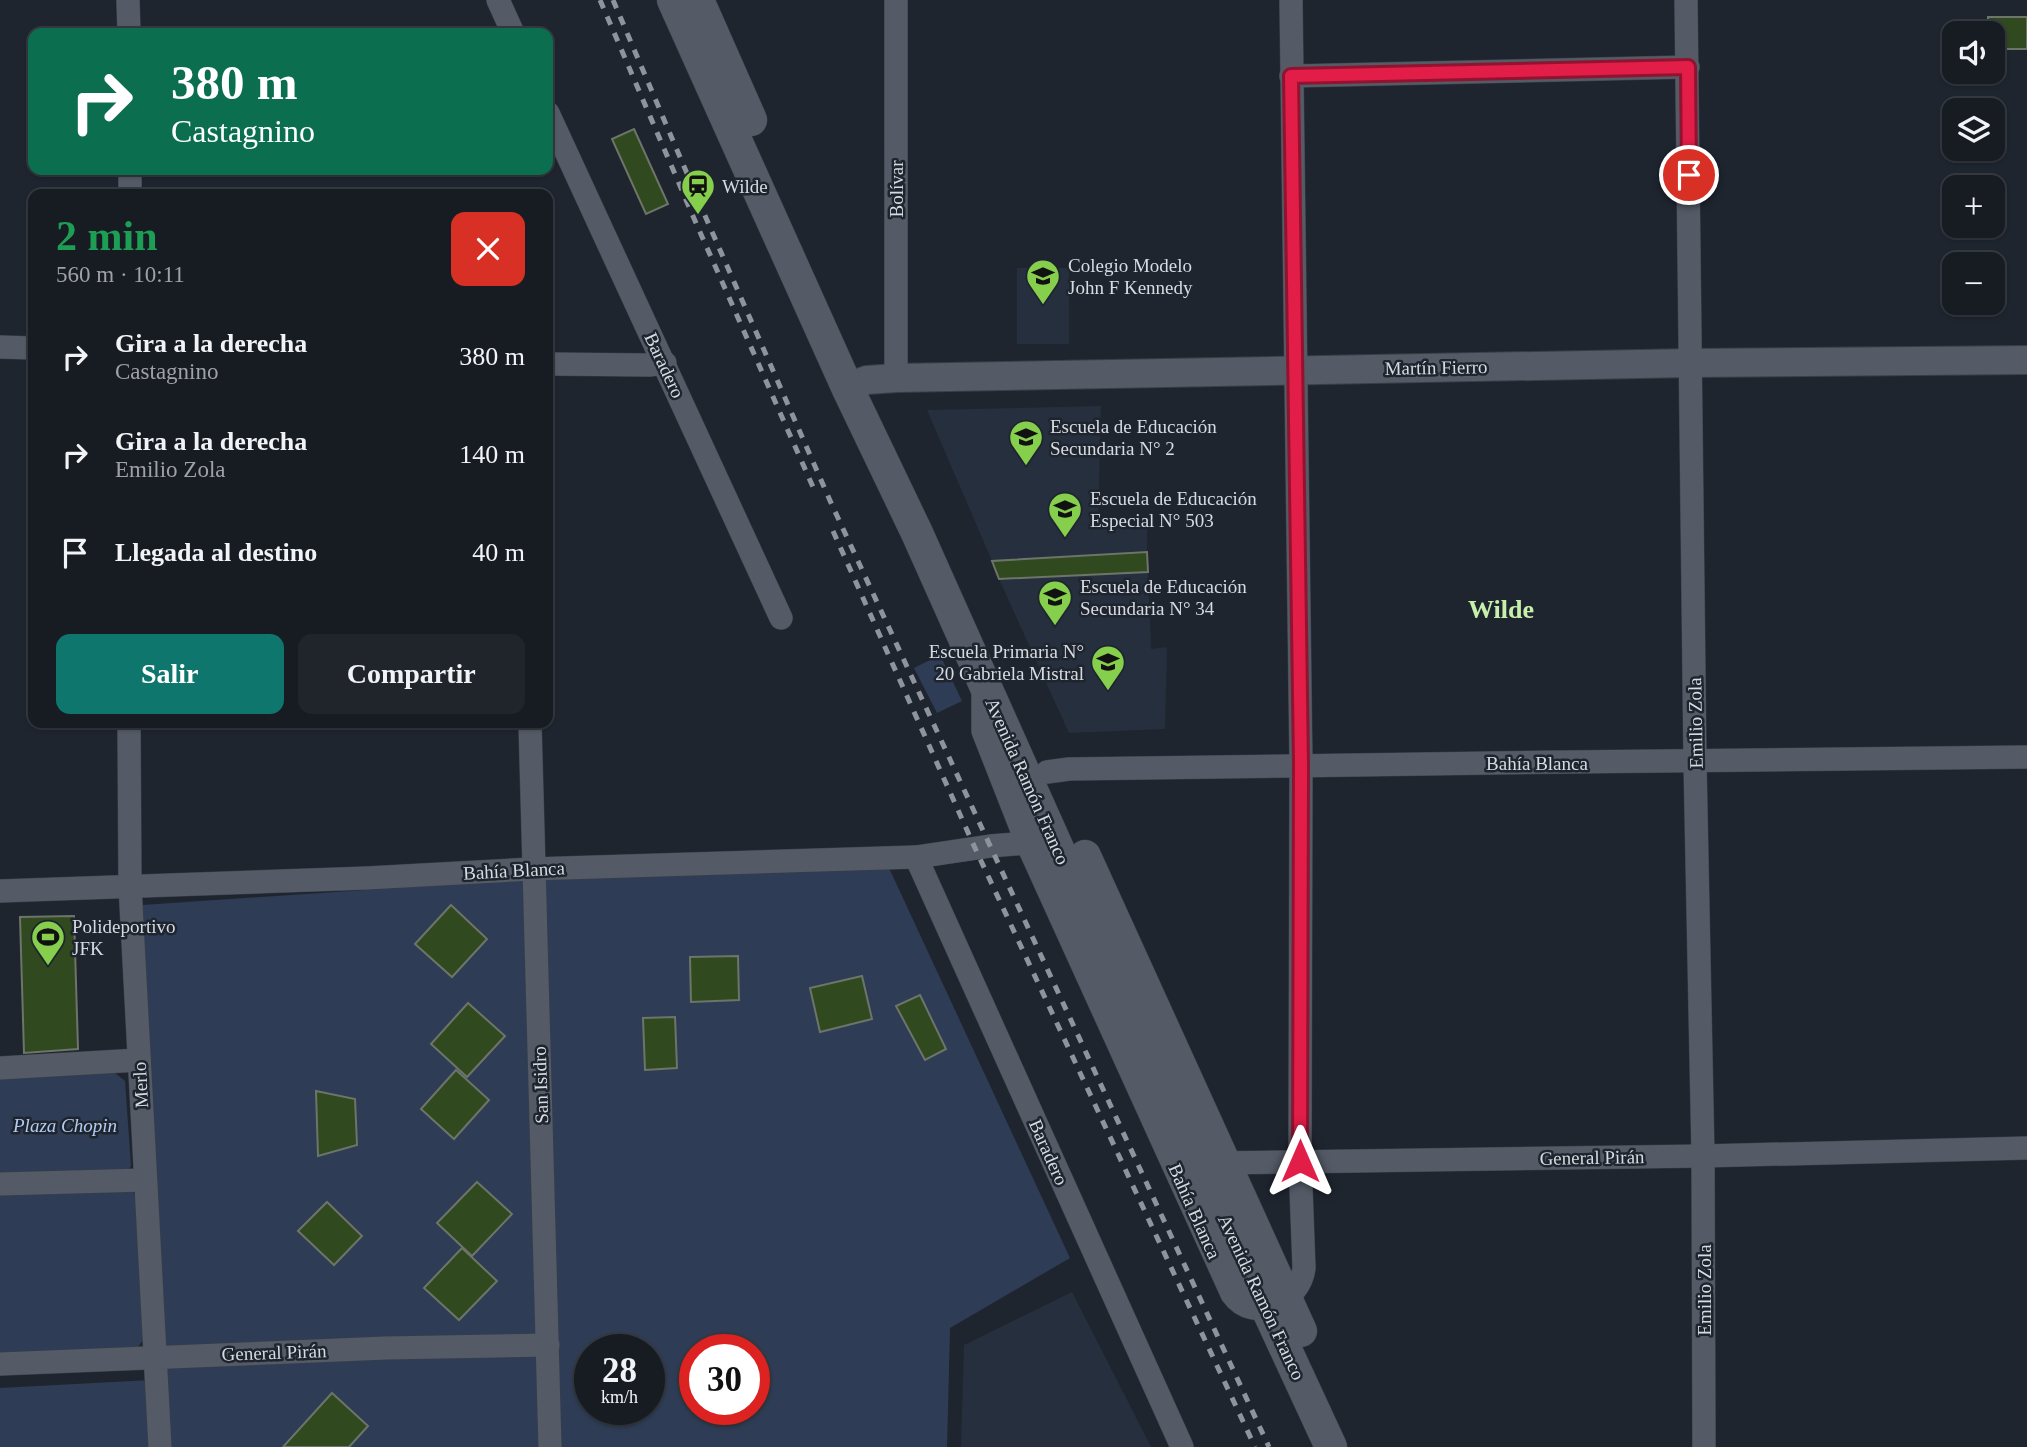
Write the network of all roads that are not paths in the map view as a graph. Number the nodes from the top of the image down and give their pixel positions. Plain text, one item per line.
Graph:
1 (128, 0) edge
2 (498, 0) edge
3 (673, 0) edge
4 (698, 0) edge
5 (895, 0) edge
6 (1291, 0) edge
7 (1686, 0) edge
8 (129, 28) edge
9 (511, 28) edge
10 (1688, 67) junction
11 (1291, 76) junction
12 (553, 130) edge
13 (0, 347) edge
14 (28, 348) edge
15 (2027, 360) edge
16 (665, 363) junction
17 (1691, 363) junction
18 (553, 364) edge
19 (1295, 369) junction
20 (870, 382) junction
21 (781, 618) dead end
22 (983, 680) junction
23 (129, 728) edge
24 (530, 728) edge
25 (2027, 757) edge
26 (1695, 762) junction
27 (1301, 764) junction
28 (1046, 772) junction
29 (1027, 843) junction
30 (916, 857) junction
31 (532, 869) junction
32 (130, 887) junction
33 (0, 891) edge
34 (139, 1060) junction
35 (0, 1068) edge
36 (1164, 1141) junction
37 (2027, 1148) edge
38 (1703, 1156) junction
39 (1300, 1161) junction
40 (1213, 1163) junction
41 (145, 1180) junction
42 (0, 1184) edge
43 (1276, 1303) junction
44 (548, 1345) junction
45 (155, 1357) junction
46 (0, 1364) edge
47 (160, 1447) edge
48 (550, 1447) edge
49 (1182, 1447) edge
50 (1331, 1447) edge
51 (1354, 1447) edge
52 (1704, 1447) edge

1 - 8 street
2 - 9 street
3 - 20 main road, Avenida Ramón Franco
4 - 20 main road, Avenida Ramón Franco
5 - 20 street, Bolívar
6 - 11 street
7 - 10 street, Emilio Zola
10 - 11 street
10 - 17 street, Emilio Zola
11 - 19 street
12 - 16 street, Baradero
13 - 14 street
15 - 17 street, Martín Fierro
16 - 18 street
16 - 21 street, Baradero
17 - 19 street, Martín Fierro
17 - 26 street, Emilio Zola
19 - 20 street, Martín Fierro
19 - 27 street
20 - 22 main road, Avenida Ramón Franco
20 - 28 main road, Avenida Ramón Franco
22 - 29 street, Bahía Blanca
22 - 40 main road, Avenida Ramón Franco
23 - 32 street, Merlo
24 - 31 street, San Isidro
25 - 26 street, Bahía Blanca
26 - 27 street, Bahía Blanca
26 - 38 street, Emilio Zola
27 - 28 street, Bahía Blanca
27 - 39 street
28 - 40 main road, Avenida Ramón Franco
29 - 30 street, Bahía Blanca
29 - 36 street, Bahía Blanca
30 - 31 street, Bahía Blanca
30 - 49 street, Baradero
31 - 32 street, Bahía Blanca
31 - 44 street, San Isidro
32 - 33 street, Bahía Blanca
32 - 34 street, Merlo
34 - 35 street
34 - 41 street, Merlo
36 - 40 street
36 - 43 street, Bahía Blanca
37 - 38 street, General Pirán
38 - 39 street, General Pirán
38 - 52 street, Emilio Zola
39 - 40 street, General Pirán
39 - 43 street
40 - 43 main road, Avenida Ramón Franco
41 - 42 street
41 - 45 street, Merlo
43 - 50 main road, Avenida Ramón Franco
43 - 51 main road, Avenida Ramón Franco
44 - 45 street, General Pirán
44 - 48 street, San Isidro
45 - 46 street, General Pirán
45 - 47 street, Merlo

